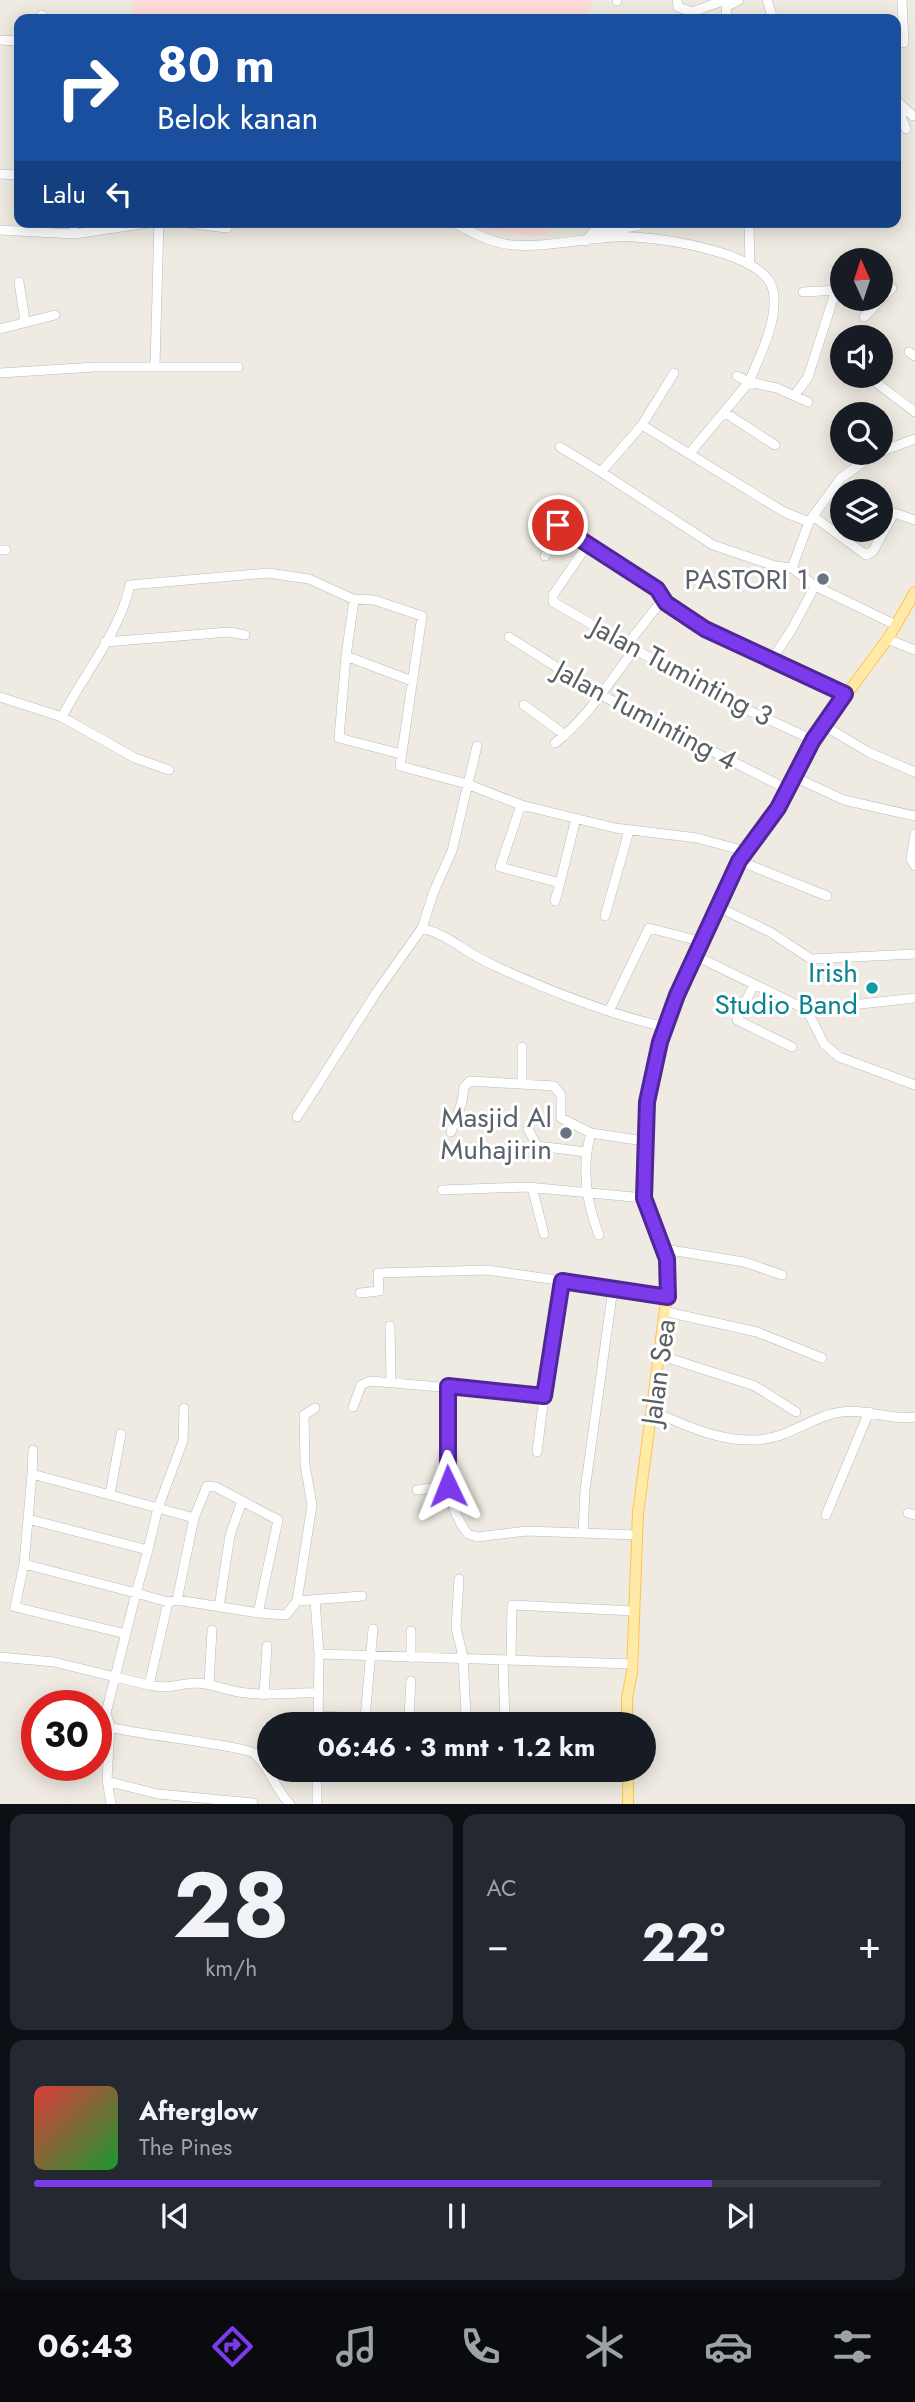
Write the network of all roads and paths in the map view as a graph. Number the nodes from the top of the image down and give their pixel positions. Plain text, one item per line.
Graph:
1 (677, 0) edge
2 (724, 0) edge
3 (739, 0) edge
4 (902, 0) edge
5 (912, 0) edge
6 (727, 14) edge
7 (901, 31) edge
8 (904, 43) dead end
9 (901, 105) edge
10 (901, 115) edge
11 (913, 116) dead end
12 (906, 129) dead end
13 (74, 228) edge
14 (116, 228) edge
15 (157, 228) edge
16 (467, 228) edge
17 (623, 228) edge
18 (749, 228) edge
19 (0, 230) edge
20 (74, 234) junction
21 (586, 241) junction
22 (750, 265) junction
23 (19, 282) dead end
24 (830, 290) edge
25 (803, 292) dead end
26 (831, 312) edge
27 (869, 312) edge
28 (55, 315) dead end
29 (864, 317) dead end
30 (25, 321) junction
31 (0, 329) edge
32 (155, 366) junction
33 (238, 367) dead end
34 (0, 373) edge
35 (674, 373) dead end
36 (737, 376) dead end
37 (749, 382) junction
38 (883, 388) edge
39 (795, 396) junction
40 (808, 402) dead end
41 (724, 412) junction
42 (915, 412) edge
43 (642, 425) junction
44 (915, 439) edge
45 (775, 445) dead end
46 (560, 447) dead end
47 (893, 447) edge
48 (690, 453) junction
49 (860, 465) edge
50 (601, 472) junction
51 (536, 512) dead end
52 (811, 519) junction
53 (915, 520) edge
54 (562, 529) junction
55 (588, 544) junction
56 (545, 556) dead end
57 (792, 568) junction
58 (815, 586) junction
59 (915, 592) edge
60 (663, 599) junction
61 (354, 600) junction
62 (897, 625) junction
63 (246, 635) dead end
64 (509, 637) dead end
65 (887, 639) junction
66 (105, 642) junction
67 (630, 648) junction
68 (915, 650) edge
69 (346, 656) junction
70 (771, 661) junction
71 (412, 681) junction
72 (598, 694) junction
73 (845, 694) junction
74 (0, 697) edge
75 (524, 705) dead end
76 (62, 717) junction
77 (823, 725) junction
78 (565, 735) junction
79 (813, 740) junction
80 (555, 743) dead end
81 (477, 746) dead end
82 (401, 754) junction
83 (169, 770) dead end
84 (915, 772) edge
85 (792, 776) junction
86 (467, 784) junction
87 (787, 789) junction
88 (521, 805) junction
89 (914, 814) edge
90 (576, 818) junction
91 (629, 831) junction
92 (915, 834) edge
93 (742, 856) junction
94 (915, 866) edge
95 (560, 883) junction
96 (827, 896) dead end
97 (555, 901) dead end
98 (718, 907) junction
99 (605, 916) dead end
100 (422, 928) junction
101 (703, 942) junction
102 (915, 954) edge
103 (696, 956) junction
104 (752, 986) junction
105 (915, 998) edge
106 (807, 1010) junction
107 (609, 1012) junction
108 (665, 1027) junction
109 (792, 1046) dead end
110 (522, 1047) dead end
111 (522, 1083) junction
112 (915, 1086) edge
113 (297, 1117) dead end
114 (528, 1129) dead end
115 (451, 1132) dead end
116 (591, 1133) junction
117 (644, 1141) junction
118 (587, 1152) junction
119 (532, 1187) junction
120 (442, 1189) dead end
121 (586, 1193) junction
122 (644, 1198) junction
123 (544, 1234) dead end
124 (599, 1235) dead end
125 (664, 1249) junction
126 (782, 1275) dead end
127 (562, 1281) junction
128 (613, 1288) junction
129 (360, 1293) dead end
130 (668, 1297) junction
131 (667, 1312) junction
132 (390, 1326) dead end
133 (662, 1356) junction
134 (822, 1358) dead end
135 (391, 1380) junction
136 (448, 1386) junction
137 (544, 1396) junction
138 (353, 1407) dead end
139 (184, 1408) dead end
140 (315, 1408) dead end
141 (653, 1411) junction
142 (796, 1412) dead end
143 (869, 1412) junction
144 (915, 1418) edge
145 (121, 1434) dead end
146 (33, 1450) dead end
147 (537, 1452) dead end
148 (32, 1474) junction
149 (448, 1486) junction
150 (417, 1490) dead end
151 (110, 1494) junction
152 (242, 1501) junction
153 (158, 1508) junction
154 (826, 1515) dead end
155 (194, 1518) junction
156 (28, 1519) junction
157 (583, 1533) junction
158 (636, 1535) junction
159 (148, 1550) junction
160 (24, 1564) junction
161 (458, 1579) dead end
162 (136, 1593) junction
163 (362, 1596) dead end
164 (315, 1600) junction
165 (173, 1601) junction
166 (297, 1601) junction
167 (219, 1607) junction
168 (634, 1611) junction
169 (258, 1613) junction
170 (373, 1629) dead end
171 (212, 1630) dead end
172 (411, 1631) dead end
173 (127, 1634) junction
174 (267, 1646) dead end
175 (320, 1654) junction
176 (371, 1656) junction
177 (0, 1657) edge
178 (463, 1657) junction
179 (411, 1658) junction
180 (507, 1660) junction
181 (633, 1664) junction
182 (116, 1677) junction
183 (411, 1681) dead end
184 (209, 1684) junction
185 (149, 1685) junction
186 (112, 1691) edge
187 (319, 1693) junction
188 (264, 1695) junction
189 (319, 1712) edge
190 (366, 1712) edge
191 (409, 1712) edge
192 (467, 1712) edge
193 (505, 1712) edge
194 (628, 1712) edge
195 (112, 1727) edge
196 (107, 1781) edge
197 (109, 1781) edge
198 (317, 1782) edge
199 (628, 1782) edge
200 (253, 1803) edge
201 (111, 1804) edge
202 (290, 1804) edge
203 (317, 1804) edge
204 (628, 1804) edge

1 - 2 street
3 - 6 street
4 - 5 street
7 - 8 street
9 - 11 street
10 - 12 street
13 - 20 street
14 - 20 street
15 - 32 street
16 - 21 street
17 - 21 street
18 - 22 street
19 - 20 street
21 - 22 street
22 - 37 street
23 - 30 street
24 - 25 street
26 - 39 street
27 - 29 street
28 - 30 street
30 - 31 street
32 - 33 street
32 - 34 street
35 - 43 street
36 - 37 street
37 - 39 street
37 - 41 street
38 - 42 street
39 - 40 street
41 - 45 street
41 - 48 street
43 - 48 street
43 - 50 street
44 - 47 street
46 - 50 street
48 - 52 street
49 - 52 street
50 - 57 street
51 - 54 street
52 - 53 street
52 - 57 street
54 - 55 street
54 - 56 street
55 - 60 street
55 - 67 street, Jalan Tuminting 3
57 - 58 street
58 - 62 street
58 - 70 street
59 - 62 main road, Jalan Sea
60 - 67 street
60 - 70 street
61 - 66 street
61 - 69 street
61 - 71 street
62 - 65 main road, Jalan Sea
63 - 66 street
64 - 72 street, Jalan Tuminting 4
65 - 68 street
65 - 73 main road, Jalan Sea
66 - 76 street
67 - 72 street
67 - 79 street, Jalan Tuminting 3
69 - 71 street
69 - 82 street
70 - 73 street
71 - 82 street
72 - 78 street
72 - 87 street, Jalan Tuminting 4
73 - 77 main road, Jalan Sea
74 - 76 street
75 - 78 street
76 - 83 street
77 - 79 main road, Jalan Sea
77 - 84 street
78 - 80 street
79 - 85 main road, Jalan Sea
81 - 86 street
82 - 86 street
85 - 87 main road, Jalan Sea
85 - 89 street
86 - 88 street
86 - 100 street
87 - 93 main road, Jalan Sea
88 - 90 street
88 - 95 street
90 - 91 street
90 - 95 street
91 - 93 street
91 - 99 street
92 - 94 street
93 - 96 street
93 - 98 main road, Jalan Sea
95 - 97 street
98 - 101 main road, Jalan Sea
98 - 102 street
100 - 107 street
100 - 113 street
101 - 103 main road, Jalan Sea
101 - 107 street
103 - 104 street
103 - 108 main road, Jalan Sea
104 - 106 street
104 - 109 street
105 - 106 street
106 - 112 street
107 - 108 street
108 - 117 main road, Jalan Sea
110 - 111 street
111 - 115 street
111 - 116 street
114 - 118 street
116 - 117 street
116 - 118 street
117 - 122 main road, Jalan Sea
118 - 121 street
119 - 120 street
119 - 121 street
119 - 123 street
121 - 122 street
121 - 124 street
122 - 125 main road, Jalan Sea
125 - 126 street
125 - 130 main road, Jalan Sea
127 - 128 street
127 - 129 street
127 - 137 street
128 - 130 street
128 - 157 street
130 - 131 main road, Jalan Sea
131 - 133 main road, Jalan Sea
131 - 134 street
132 - 135 street
133 - 141 main road, Jalan Sea
133 - 142 street
135 - 136 street
135 - 138 street
136 - 137 street
136 - 149 street
137 - 147 street
139 - 153 street
140 - 166 street
141 - 143 street
141 - 158 main road, Jalan Sea
143 - 144 street
143 - 154 street
145 - 151 street
146 - 148 street
148 - 151 street
148 - 156 street
149 - 150 street
149 - 157 street
151 - 153 street
152 - 155 street
152 - 167 street
152 - 169 street
153 - 155 street
153 - 159 street
155 - 165 street
156 - 159 street
156 - 160 street
157 - 158 street
158 - 168 main road, Jalan Sea
159 - 162 street
160 - 162 street
160 - 173 street
161 - 178 street
162 - 165 street
162 - 173 street
163 - 164 street
164 - 166 street
164 - 175 street
165 - 167 street
165 - 185 street
166 - 169 street
167 - 169 street
168 - 180 street
168 - 181 main road, Jalan Sea
170 - 176 street
171 - 184 street
172 - 179 street
173 - 182 street
174 - 188 street
175 - 176 street
175 - 187 street
176 - 179 street
176 - 190 street
177 - 182 street
178 - 179 street
178 - 180 street
178 - 192 street
180 - 181 street
180 - 193 street
181 - 194 main road, Jalan Sea
182 - 185 street
182 - 186 street
183 - 191 street
184 - 185 street
184 - 188 street
187 - 188 street
187 - 189 street
195 - 202 street
196 - 201 street
197 - 200 street
198 - 203 street
199 - 204 main road

